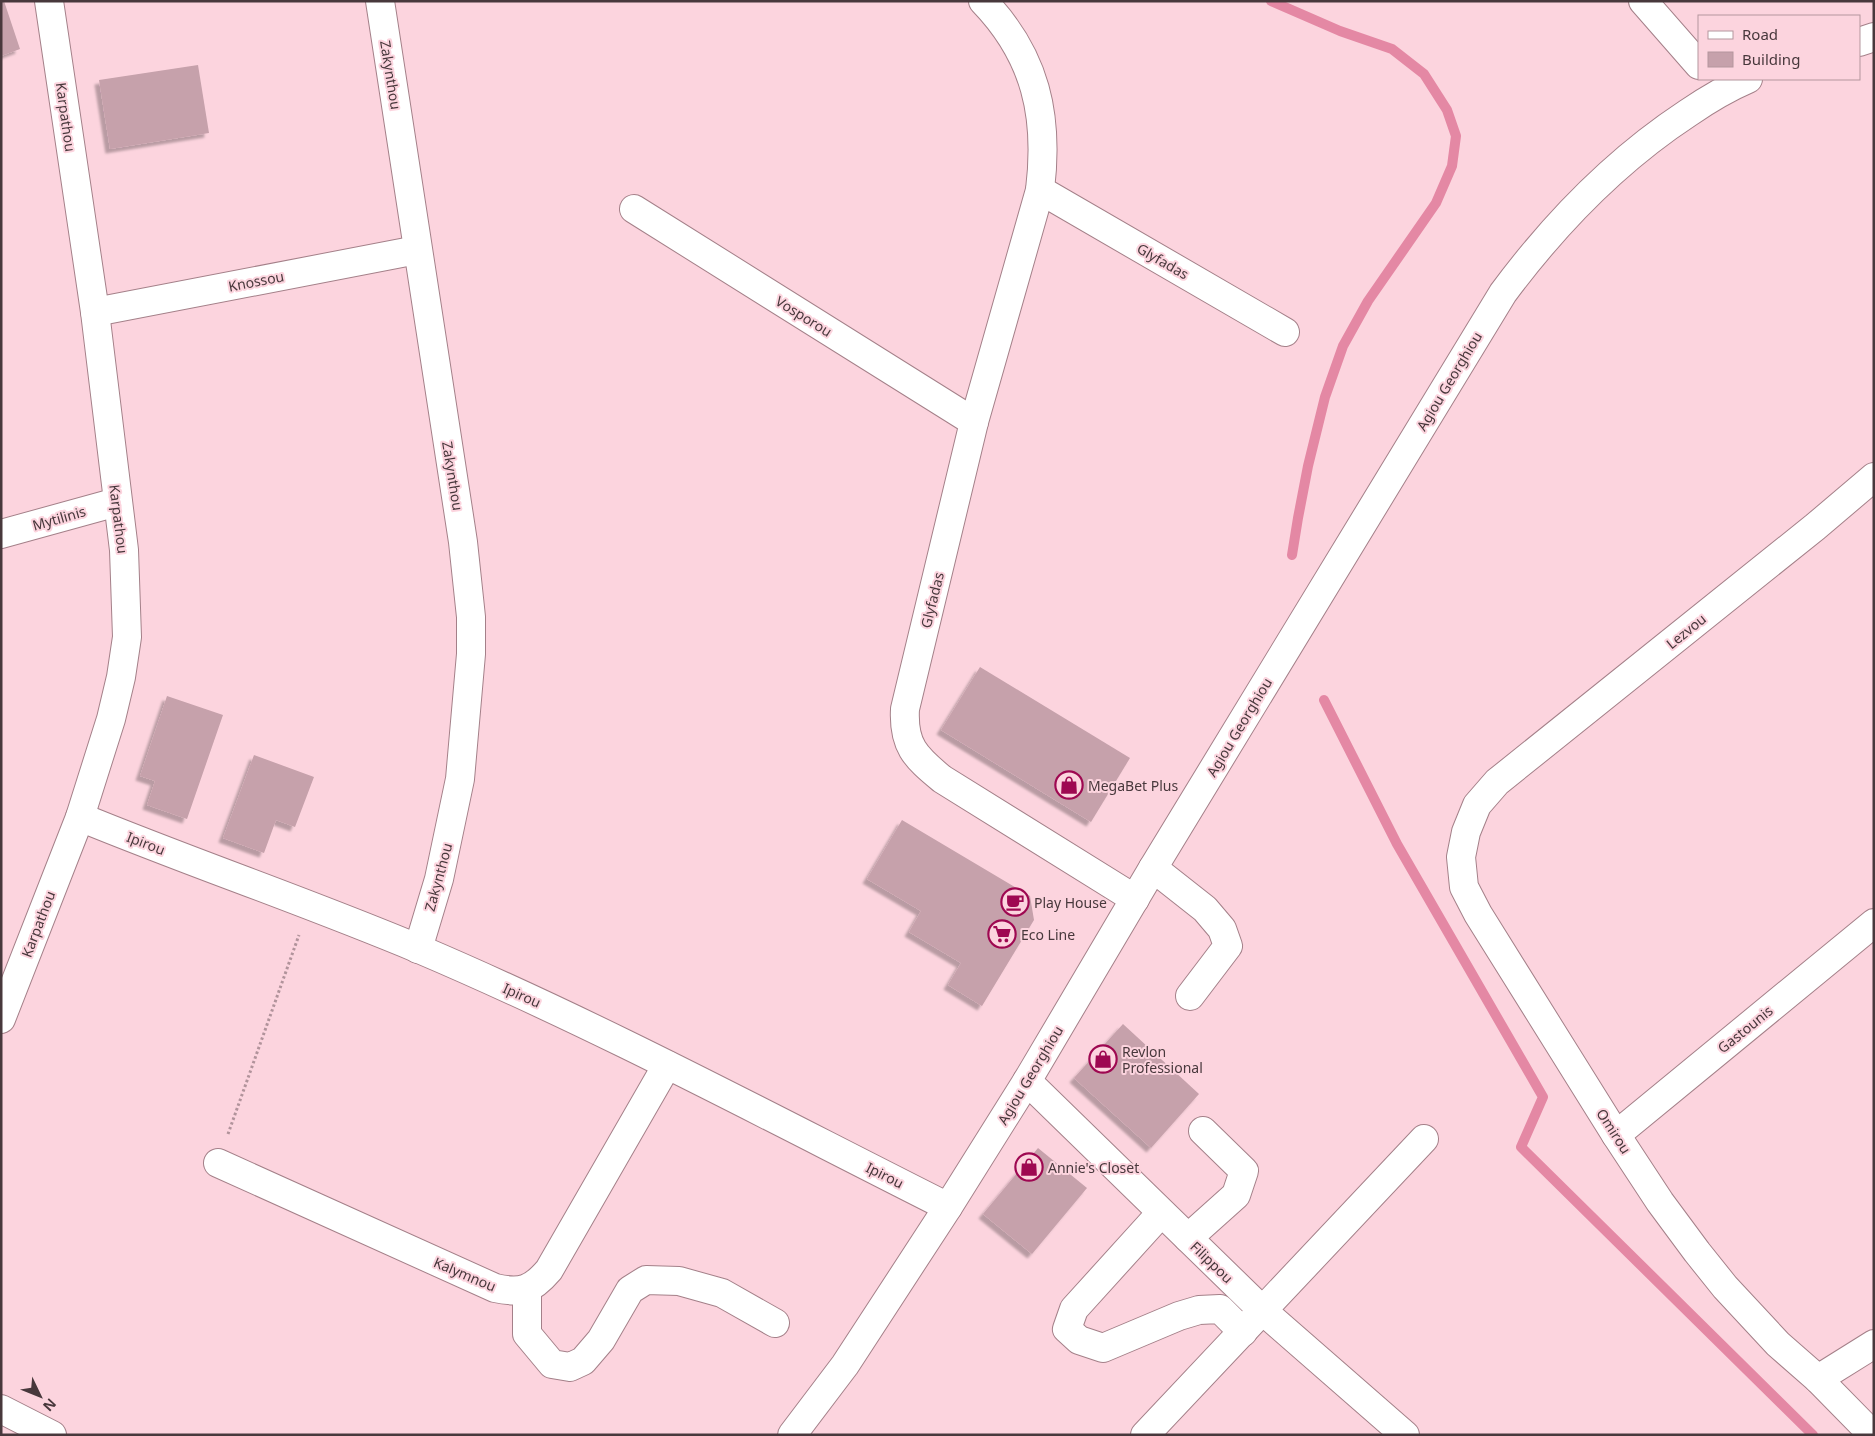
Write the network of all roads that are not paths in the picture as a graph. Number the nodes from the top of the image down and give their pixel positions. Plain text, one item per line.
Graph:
1 (49, 1) edge
2 (380, 1) edge
3 (983, 1) edge
4 (1643, 1) edge
5 (1874, 37) edge
6 (1860, 42) edge
7 (1698, 64) edge
8 (1743, 80) edge
9 (1717, 85) edge
10 (1040, 190) junction
11 (634, 209) dead end
12 (417, 250) junction
13 (95, 312) junction
14 (1285, 332) dead end
15 (974, 422) junction
16 (1874, 477) edge
17 (117, 502) junction
18 (1, 534) edge
19 (1497, 782) joint
20 (80, 817) junction
21 (1153, 868) junction
22 (1135, 899) junction
23 (1874, 924) edge
24 (418, 949) junction
25 (1190, 996) dead end
26 (1, 1019) edge
27 (667, 1065) junction
28 (1027, 1081) junction
29 (1203, 1131) dead end
30 (1616, 1135) junction
31 (1424, 1139) dead end
32 (218, 1163) road end
33 (948, 1207) junction
34 (1161, 1213) junction
35 (1188, 1238) junction
36 (526, 1289) junction
37 (1262, 1311) junction
38 (776, 1323) dead end
39 (1242, 1332) junction
40 (1874, 1344) edge
41 (1818, 1379) junction
42 (1, 1409) edge
43 (52, 1435) edge
44 (792, 1435) edge
45 (1145, 1435) edge
46 (1405, 1435) edge
47 (1873, 1435) edge

1 - 13 street, Karpathou
2 - 12 street, Zakynthou
3 - 10 street, Glyfadas
4 - 7 street
5 - 6 street
8 - 9 street, Agiou Georghiou
9 - 21 street, Agiou Georghiou
10 - 14 street, Glyfadas
10 - 15 street, Glyfadas
11 - 15 street, Vosporou
12 - 13 street, Knossou
12 - 24 street, Zakynthou
13 - 17 street, Karpathou
15 - 22 street, Glyfadas
16 - 19 street, Lezvou
17 - 18 street, Mytilinis
17 - 20 street, Karpathou
19 - 30 street, Omirou
20 - 24 street, Ipirou
20 - 26 street, Karpathou
21 - 22 street, Agiou Georghiou
21 - 25 street
22 - 28 street, Agiou Georghiou
23 - 30 street, Gastounis
24 - 27 street, Ipirou
27 - 33 street, Ipirou
27 - 36 street
28 - 33 street, Agiou Georghiou
28 - 34 street, Filippou
29 - 35 street
30 - 41 street, Omirou
31 - 37 street
32 - 36 street, Kalymnou
33 - 44 street, Agiou Georghiou
34 - 35 street, Filippou
34 - 39 street
35 - 37 street, Filippou
36 - 38 street
37 - 39 street
37 - 46 street, Filippou
39 - 45 street
40 - 41 street
41 - 47 street, Omirou
42 - 43 street

